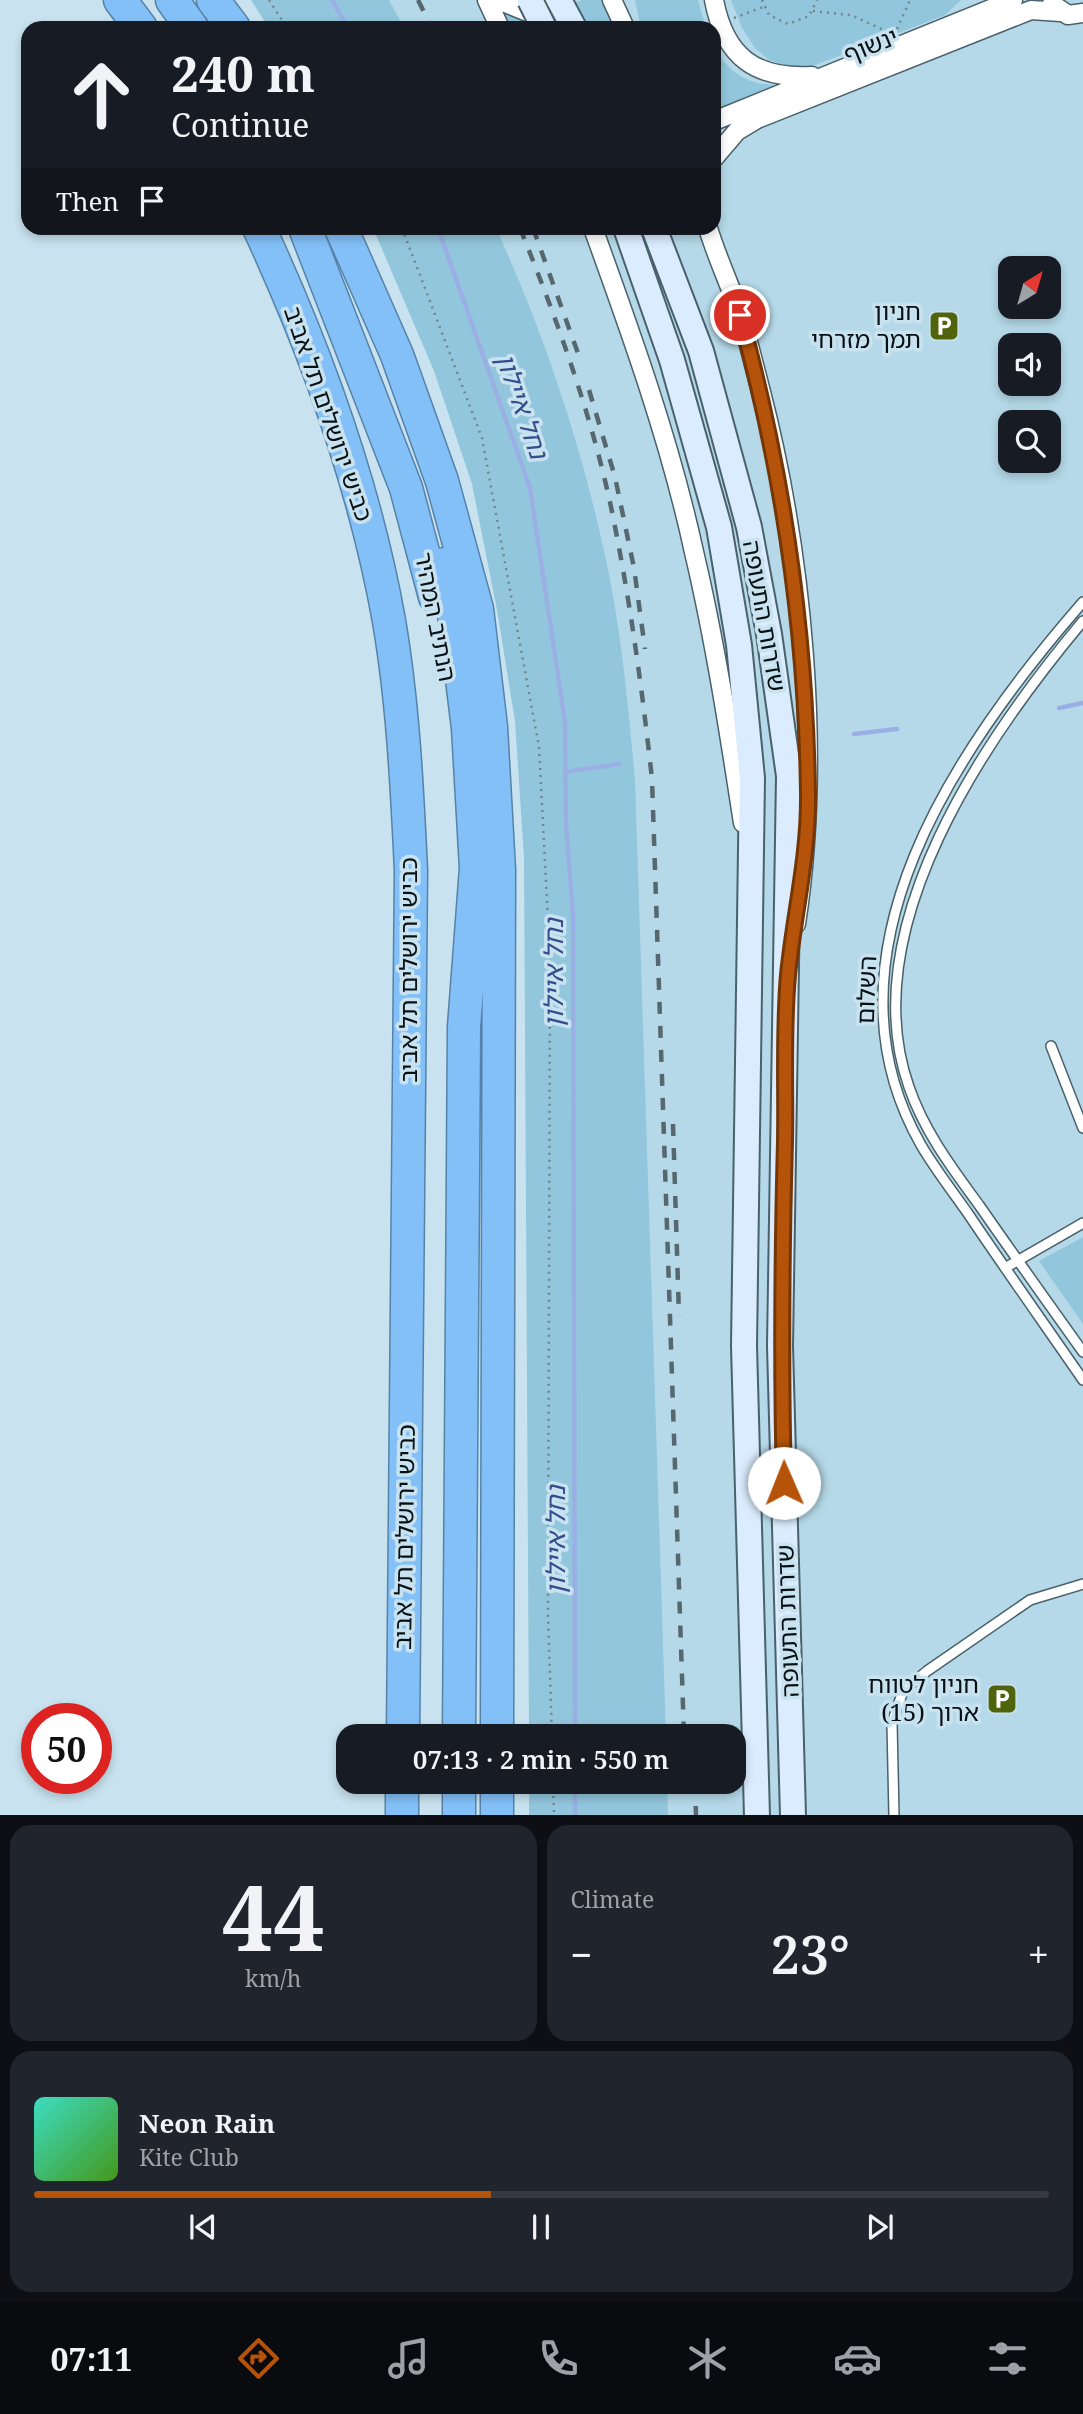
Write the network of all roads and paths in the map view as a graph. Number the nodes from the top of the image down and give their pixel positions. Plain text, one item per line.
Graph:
1 (120, 0) edge
2 (172, 0) edge
3 (214, 0) edge
4 (269, 0) edge
5 (486, 0) edge
6 (498, 0) edge
7 (530, 0) edge
8 (559, 0) edge
9 (565, 0) edge
10 (612, 0) edge
11 (627, 0) edge
12 (715, 0) edge
13 (762, 0) edge
14 (817, 0) edge
15 (909, 0) edge
16 (976, 0) edge
17 (1013, 0) edge
18 (764, 7) junction
19 (1065, 10) edge
20 (813, 11) junction
21 (734, 18) dead end
22 (136, 21) edge
23 (187, 21) edge
24 (228, 21) edge
25 (282, 21) edge
26 (496, 21) edge
27 (540, 21) edge
28 (570, 21) edge
29 (623, 21) edge
30 (627, 21) edge
31 (944, 27) junction
32 (1083, 29) edge
33 (823, 76) junction
34 (721, 118) edge
35 (721, 148) edge
36 (262, 235) edge
37 (308, 235) edge
38 (342, 235) edge
39 (343, 235) edge
40 (405, 235) edge
41 (596, 235) edge
42 (628, 235) edge
43 (657, 235) edge
44 (711, 235) edge
45 (1083, 601) edge
46 (1083, 621) edge
47 (753, 882) junction
48 (788, 976) junction
49 (464, 1027) junction
50 (1051, 1046) dead end
51 (1083, 1128) edge
52 (1083, 1223) edge
53 (1017, 1261) junction
54 (1005, 1269) junction
55 (1083, 1352) edge
56 (1083, 1380) edge
57 (1083, 1584) edge
58 (403, 1724) edge
59 (459, 1724) edge
60 (497, 1724) edge
61 (552, 1724) edge
62 (402, 1794) edge
63 (459, 1794) edge
64 (497, 1794) edge
65 (553, 1794) edge
66 (402, 1815) edge
67 (459, 1815) edge
68 (497, 1815) edge
69 (554, 1815) edge
70 (757, 1815) edge
71 (793, 1815) edge
72 (894, 1815) edge

1 - 22 highway
2 - 23 highway
3 - 24 highway
4 - 25 path
5 - 26 street
6 - 9 street
7 - 27 main road, bridge
8 - 28 main road, bridge
10 - 29 street
11 - 30 street
12 - 33 street
13 - 18 path
14 - 20 path
15 - 20 path
16 - 31 street
17 - 31 street, ינשוף
18 - 20 path
18 - 21 path
19 - 32 street
19 - 35 street, ינשוף
31 - 33 street, ינשוף
33 - 34 street, ינשוף
36 - 58 highway, כביש ירושלים תל אביב
37 - 49 highway, הנתיב המהיר
38 - 49 highway
39 - 60 highway
40 - 61 path
41 - 47 street
42 - 47 main road, שדרות התעופה
43 - 48 main road, שדרות התעופה
44 - 48 street
45 - 54 lane, השלום
46 - 53 lane
47 - 70 main road, שדרות התעופה
48 - 71 main road, שדרות התעופה
49 - 59 highway
50 - 51 lane
52 - 53 lane
53 - 54 lane
53 - 55 lane
54 - 56 lane, השלום
57 - 72 lane
62 - 66 highway
63 - 67 highway
64 - 68 highway
65 - 69 path

